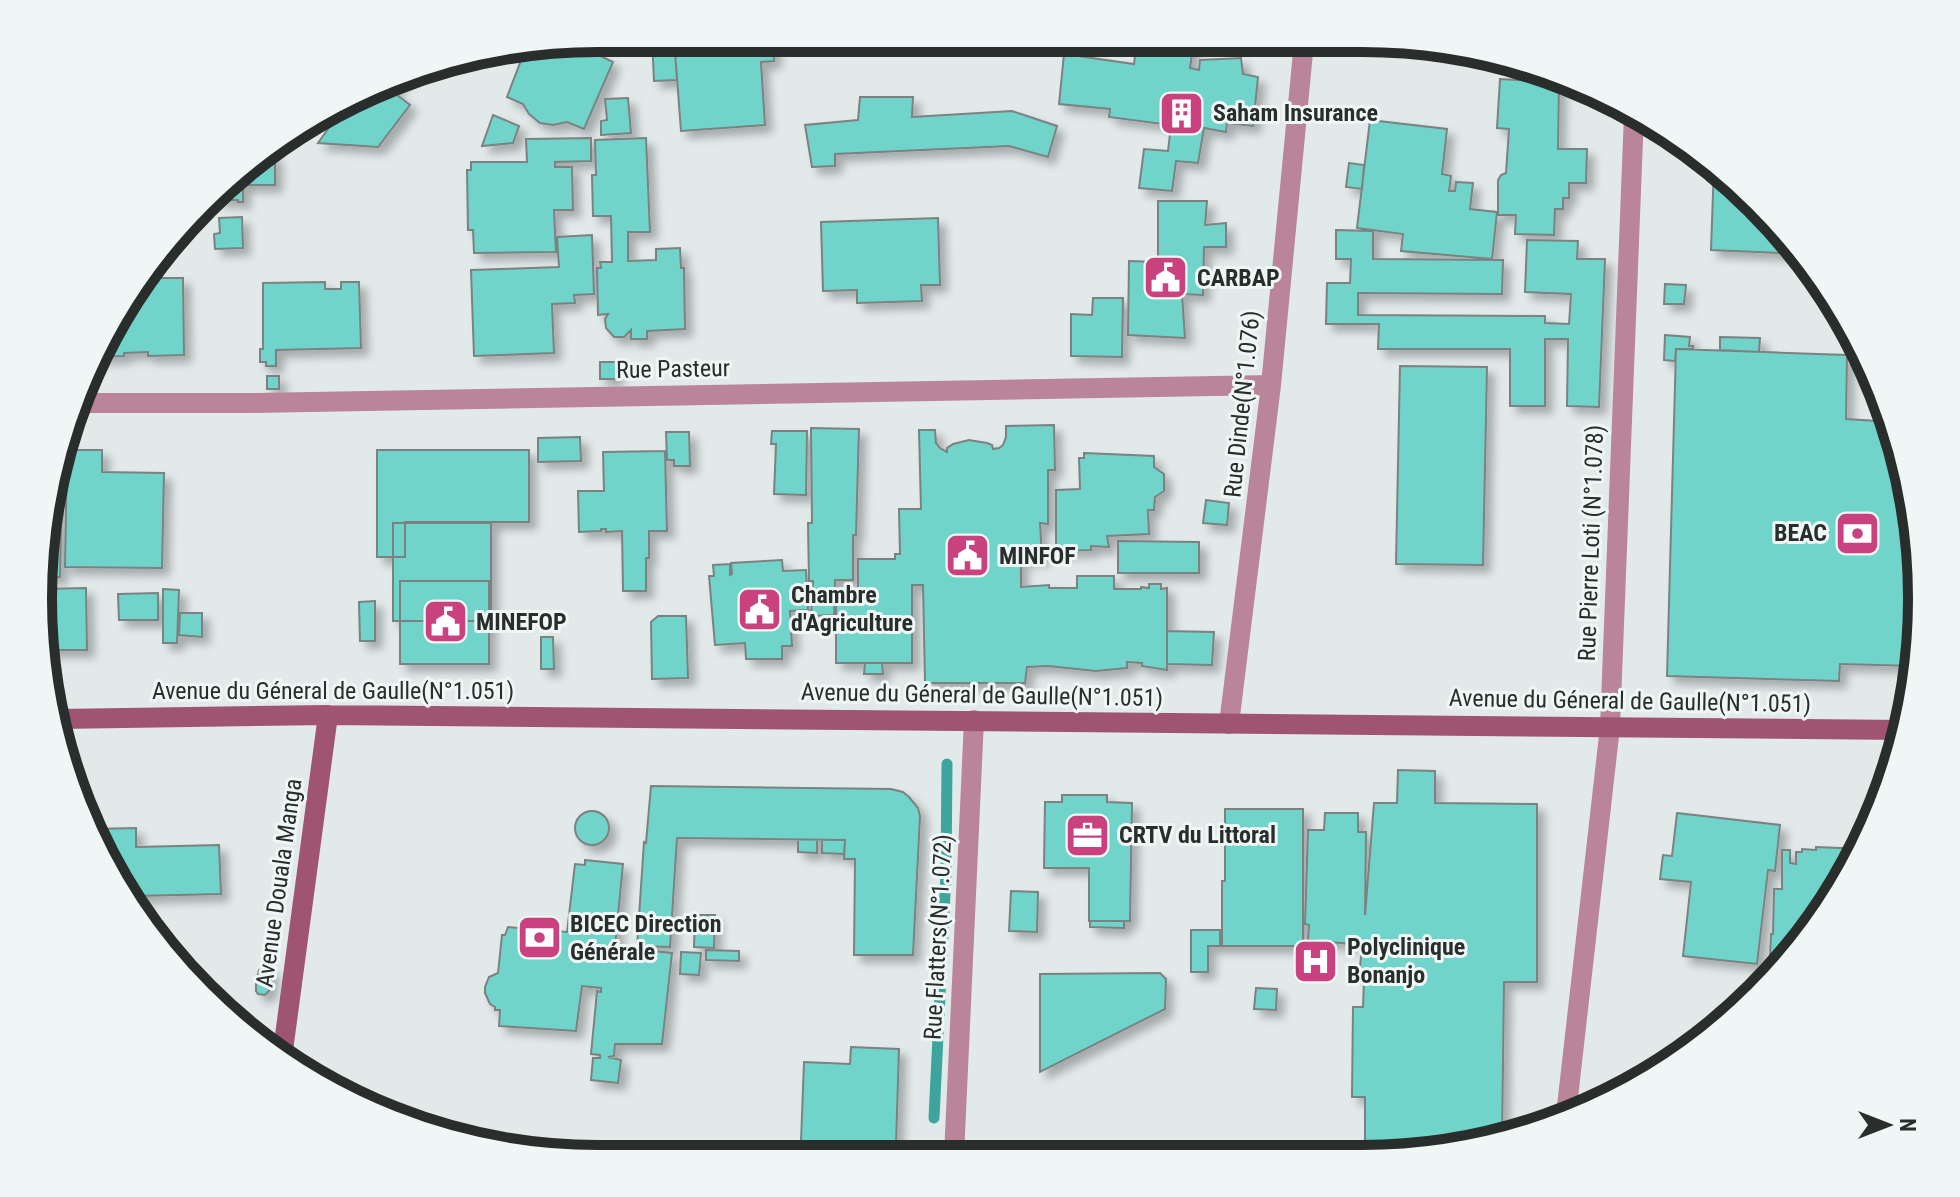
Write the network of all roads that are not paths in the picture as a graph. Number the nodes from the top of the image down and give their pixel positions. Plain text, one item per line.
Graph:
1 (1303, 52) edge
2 (1634, 124) edge
3 (1271, 385) junction
4 (89, 403) edge
5 (328, 715) junction
6 (66, 719) edge
7 (974, 720) junction
8 (1229, 724) junction
9 (1610, 727) junction
10 (1891, 730) edge
11 (284, 1045) edge
12 (1567, 1104) edge
13 (955, 1145) edge

1 - 3 street, Rue Dinde(N°1.076)
2 - 9 street, Rue Pierre Loti (N°1.078)
3 - 4 street, Rue Pasteur
3 - 8 street, Rue Dinde(N°1.076)
5 - 6 main road, Avenue du Géneral de Gaulle(N°1.051)
5 - 7 main road, Avenue du Géneral de Gaulle(N°1.051)
5 - 11 main road, Avenue Douala Manga
7 - 8 main road, Avenue du Géneral de Gaulle(N°1.051)
7 - 13 street, Rue Flatters(N°1.072)
8 - 9 main road, Avenue du Géneral de Gaulle(N°1.051)
9 - 10 main road, Avenue du Géneral de Gaulle(N°1.051)
9 - 12 street, Rue Pierre Loti (N°1.078)

